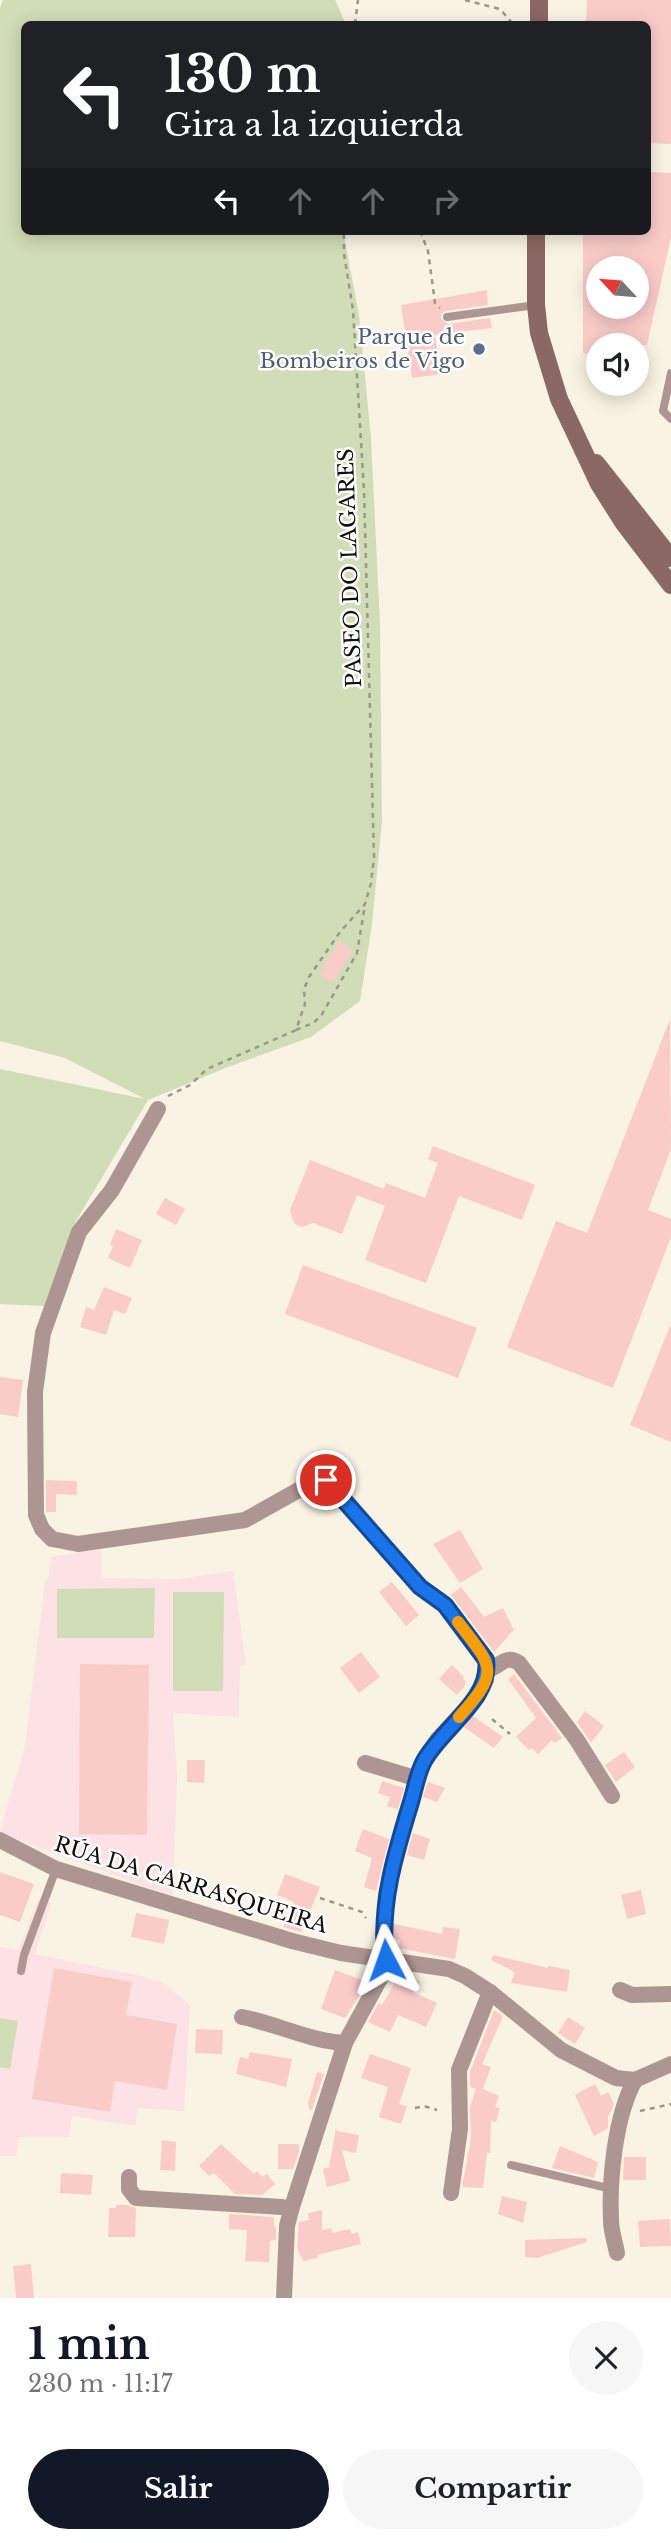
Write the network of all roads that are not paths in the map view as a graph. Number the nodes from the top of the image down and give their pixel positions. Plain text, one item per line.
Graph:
1 (539, 0) edge
2 (539, 21) edge
3 (536, 235) edge
4 (536, 305) junction
5 (447, 317) road end
6 (671, 373) edge
7 (671, 419) edge
8 (586, 453) junction
9 (635, 539) junction
10 (666, 552) edge
11 (671, 566) edge
12 (671, 584) edge
13 (671, 596) edge
14 (158, 1109) road end
15 (488, 1670) junction
16 (365, 1763) dead end
17 (418, 1779) junction
18 (612, 1796) dead end
19 (0, 1840) edge
20 (56, 1869) junction
21 (386, 1960) junction
22 (21, 1971) dead end
23 (620, 1990) dead end
24 (490, 1992) junction
25 (671, 1994) edge
26 (242, 2017) dead end
27 (345, 2043) junction
28 (671, 2063) edge
29 (635, 2080) junction
30 (511, 2165) dead end
31 (129, 2177) dead end
32 (612, 2189) junction
33 (452, 2193) dead end
34 (291, 2210) junction
35 (617, 2253) dead end
36 (284, 2298) edge

1 - 2 main road
3 - 4 main road
4 - 5 lane
4 - 8 main road
6 - 7 lane
8 - 9 main road
8 - 10 main road
9 - 12 main road
9 - 13 main road
10 - 11 main road
14 - 15 street
15 - 17 street
15 - 18 street
16 - 17 street
17 - 21 street
19 - 20 street, RÚA DA CARRASQUEIRA
20 - 21 street, RÚA DA CARRASQUEIRA
20 - 22 lane
21 - 24 street, RÚA DA CARRASQUEIRA
21 - 27 street
23 - 25 street
24 - 29 street, RÚA DA CARRASQUEIRA
24 - 33 street
26 - 27 street
27 - 34 street
28 - 29 street
29 - 32 street
30 - 32 lane
31 - 34 street
32 - 35 street
34 - 36 street

